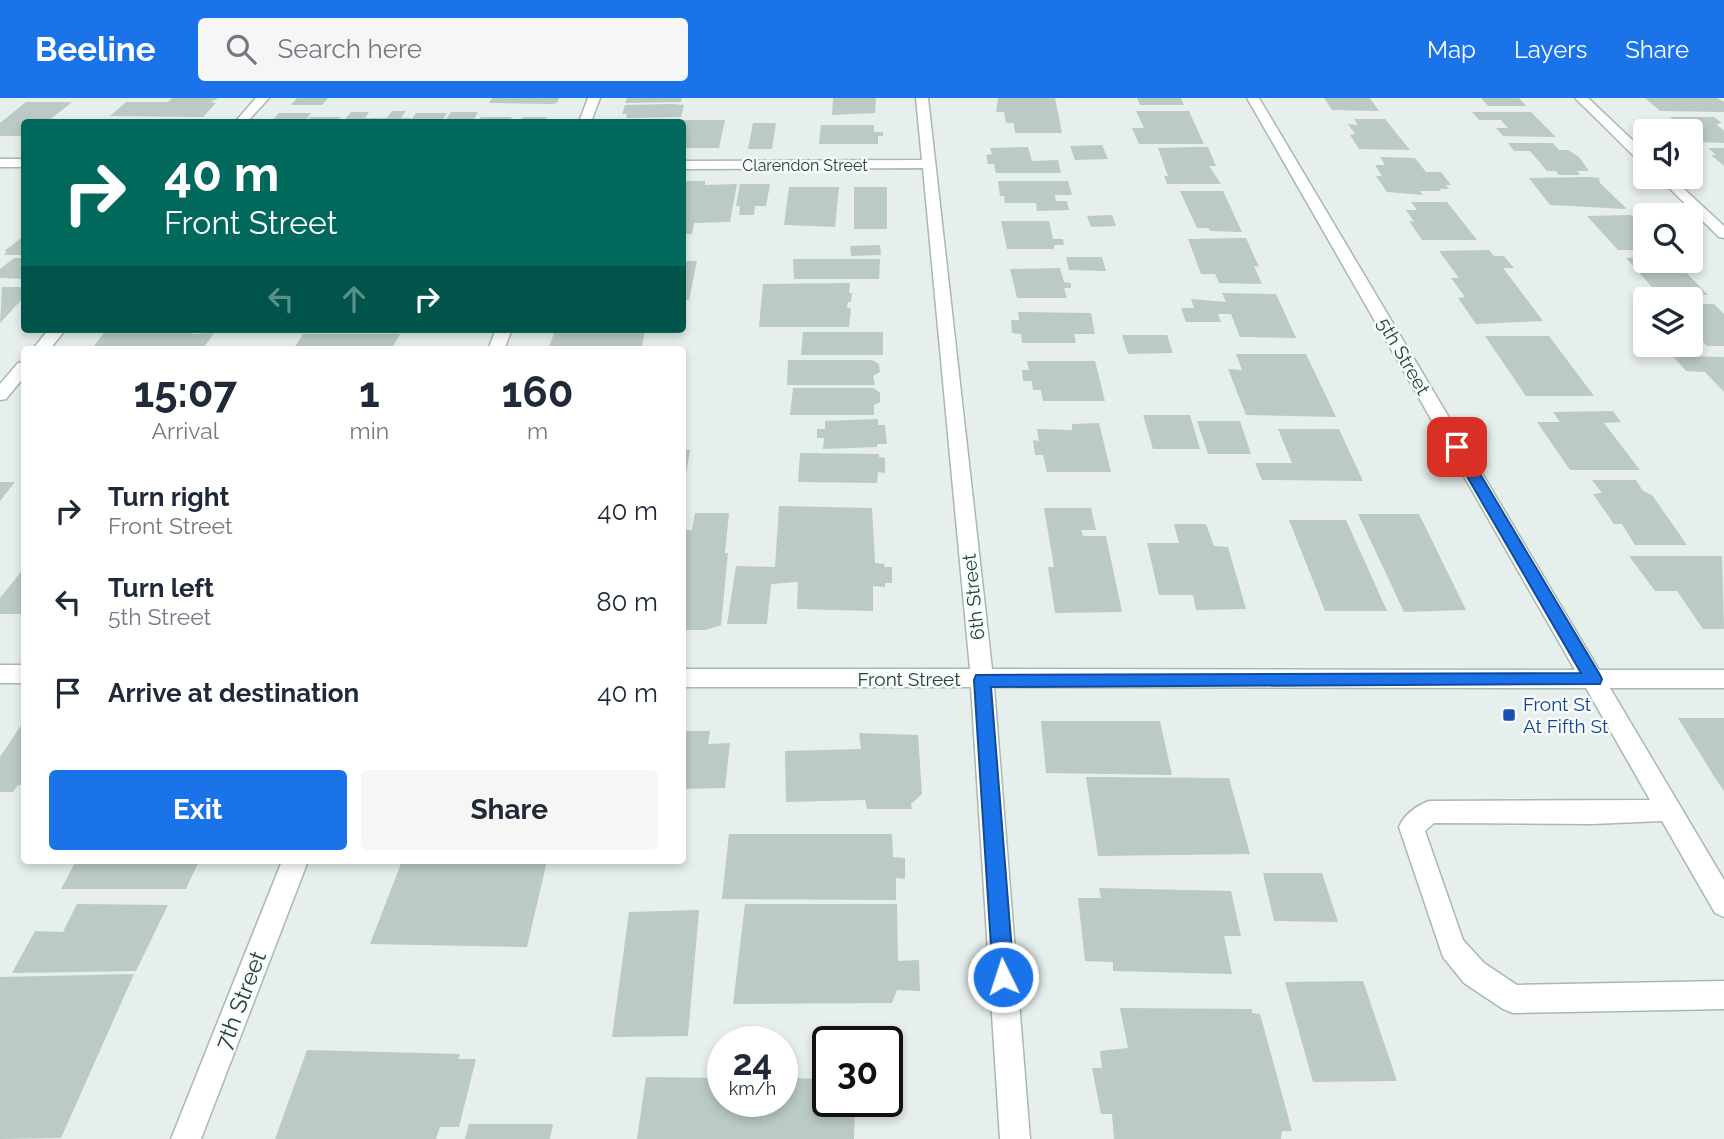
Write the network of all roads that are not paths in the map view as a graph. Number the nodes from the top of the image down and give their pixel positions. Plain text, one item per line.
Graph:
1 (263, 98) edge
2 (594, 98) edge
3 (922, 98) edge
4 (1252, 98) edge
5 (1581, 98) edge
6 (244, 119) edge
7 (586, 119) edge
8 (1633, 148) edge
9 (0, 163) edge
10 (21, 163) edge
11 (928, 164) junction
12 (686, 165) edge
13 (1677, 189) edge
14 (1724, 234) edge
15 (21, 370) edge
16 (0, 395) edge
17 (0, 674) edge
18 (21, 674) edge
19 (686, 678) edge
20 (1594, 679) junction
21 (1724, 679) edge
22 (982, 680) junction
23 (1670, 810) junction
24 (294, 864) edge
25 (1724, 904) edge
26 (1724, 995) edge
27 (186, 1139) edge
28 (1015, 1139) edge

1 - 6 street
2 - 7 street
3 - 11 street, 6th Street
4 - 20 street, 5th Street
5 - 8 street
9 - 10 street
11 - 12 street, Clarendon Street
11 - 22 street, 6th Street
13 - 14 street
15 - 16 street
17 - 18 street
19 - 22 street, Front Street
20 - 21 street, Front Street
20 - 22 street, Front Street
20 - 23 street, 5th Street
22 - 28 street, 6th Street
23 - 25 street, 5th Street
23 - 26 street
24 - 27 street, 7th Street

